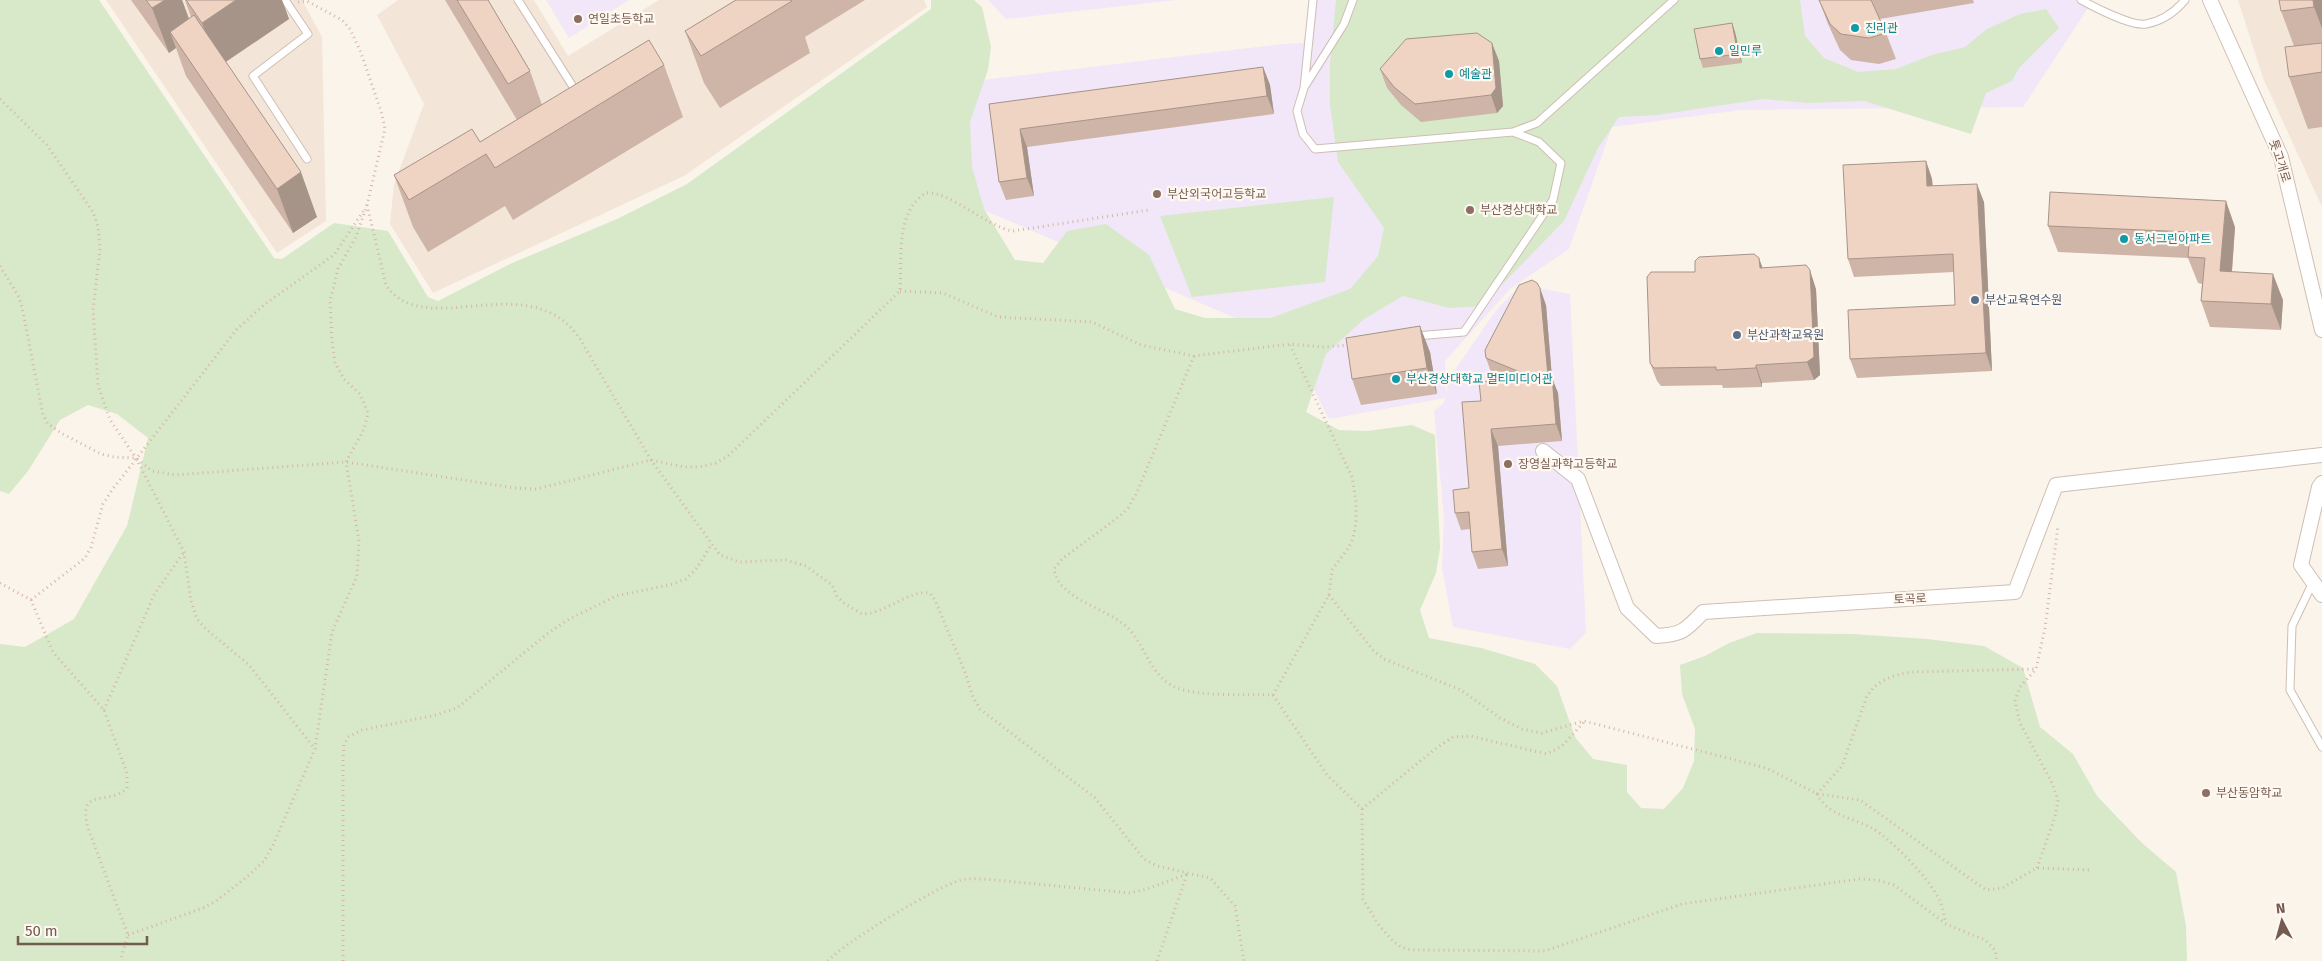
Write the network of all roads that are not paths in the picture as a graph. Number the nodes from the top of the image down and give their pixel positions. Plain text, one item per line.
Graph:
1 (518, 0) edge
2 (1313, 0) edge
3 (1354, 0) edge
4 (1674, 0) edge
5 (2081, 0) edge
6 (2185, 0) edge
7 (2210, 0) edge
8 (286, 1) edge
9 (1304, 88) junction
10 (582, 102) edge
11 (1513, 132) junction
12 (306, 159) dead end
13 (2322, 330) edge
14 (1404, 338) edge
15 (1543, 451) dead end
16 (2322, 455) edge
17 (2322, 483) edge
18 (2313, 582) junction
19 (2322, 595) edge
20 (2322, 747) edge

1 - 10 lane
2 - 9 lane
3 - 9 lane
4 - 11 lane
5 - 6 lane
7 - 13 street, 톳고개로
8 - 12 lane
9 - 11 lane
11 - 14 lane
15 - 16 street, 토곡로
17 - 18 street
18 - 19 street
18 - 20 lane

